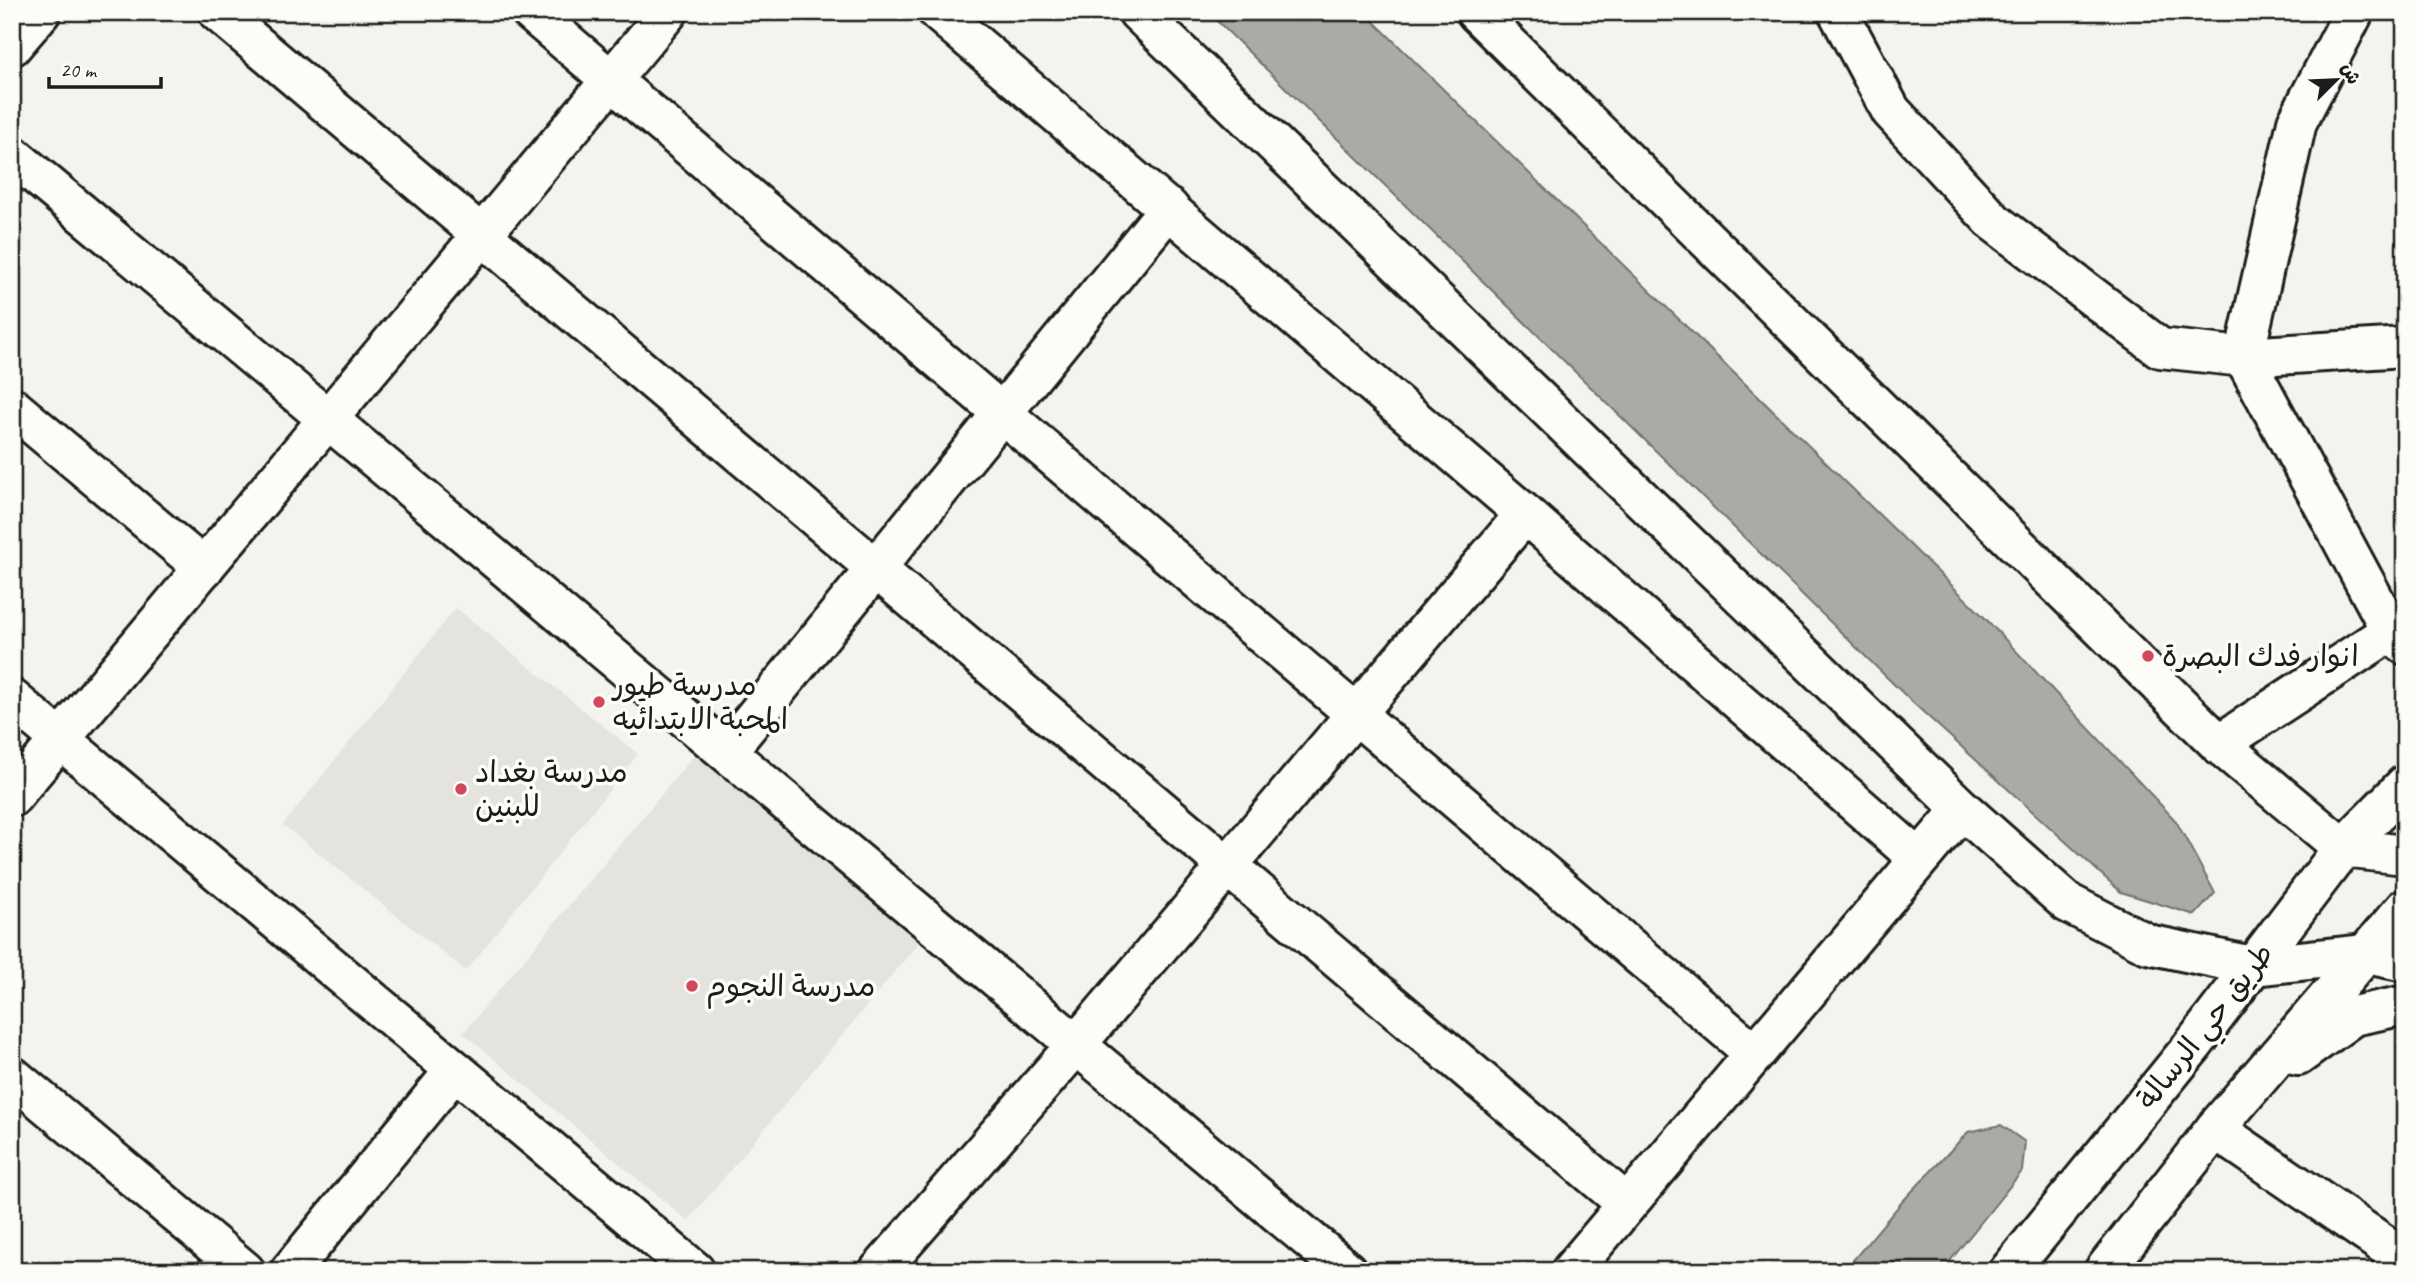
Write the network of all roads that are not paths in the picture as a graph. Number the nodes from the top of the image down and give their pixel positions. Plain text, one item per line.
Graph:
1 (41, 12) edge
2 (218, 12) edge
3 (531, 12) edge
4 (668, 12) edge
5 (938, 12) edge
6 (1138, 12) edge
7 (1476, 12) edge
8 (1838, 12) edge
9 (2354, 12) edge
10 (12, 46) edge
11 (611, 80) junction
12 (12, 155) edge
13 (1169, 208) junction
14 (482, 235) junction
15 (2405, 348) edge
16 (2244, 357) junction
17 (12, 407) edge
18 (1002, 413) junction
19 (329, 418) junction
20 (1525, 514) junction
21 (204, 568) junction
22 (874, 568) junction
23 (2398, 638) edge
24 (12, 699) edge
25 (1355, 714) junction
26 (61, 739) junction
27 (2219, 744) junction
28 (727, 751) junction
29 (2405, 785) edge
30 (12, 797) edge
31 (1962, 809) junction
32 (2343, 848) junction
33 (2405, 855) edge
34 (1919, 859) junction
35 (1227, 866) junction
36 (2405, 908) edge
37 (2366, 954) junction
38 (2405, 962) edge
39 (2252, 965) junction
40 (2405, 1005) edge
41 (1076, 1045) junction
42 (1755, 1054) junction
43 (455, 1070) junction
44 (12, 1076) edge
45 (2215, 1129) junction
46 (1627, 1204) junction
47 (2405, 1259) edge
48 (243, 1270) edge
49 (290, 1271) edge
50 (695, 1271) edge
51 (879, 1271) edge
52 (1347, 1271) edge
53 (1571, 1271) edge
54 (2009, 1271) edge
55 (2104, 1271) edge

1 - 10 street
2 - 14 street
3 - 11 street
4 - 11 street
5 - 13 street
6 - 31 street
7 - 27 street
8 - 16 street
9 - 16 street
11 - 14 street
11 - 18 street
12 - 19 street
13 - 18 street
13 - 20 street
14 - 19 street
14 - 22 street
15 - 16 street
16 - 23 street
17 - 21 street
18 - 22 street
18 - 25 street
19 - 21 street
19 - 28 street
20 - 25 street
20 - 34 street
21 - 26 street
22 - 28 street
22 - 35 street
23 - 27 street
24 - 26 street
25 - 35 street
25 - 42 street
26 - 30 street
26 - 43 street
27 - 32 street
28 - 41 street
29 - 32 street, طريق حي الرسالة
31 - 34 street
31 - 39 street
32 - 33 street
32 - 39 street, طريق حي الرسالة
34 - 42 street
35 - 41 street
35 - 46 street
36 - 37 street
37 - 38 street
37 - 39 street
37 - 45 street
39 - 54 street, طريق حي الرسالة
40 - 45 street
41 - 51 street
41 - 52 street
42 - 46 street
43 - 49 street
43 - 50 street
44 - 48 street
45 - 47 street
45 - 55 street
46 - 53 street

